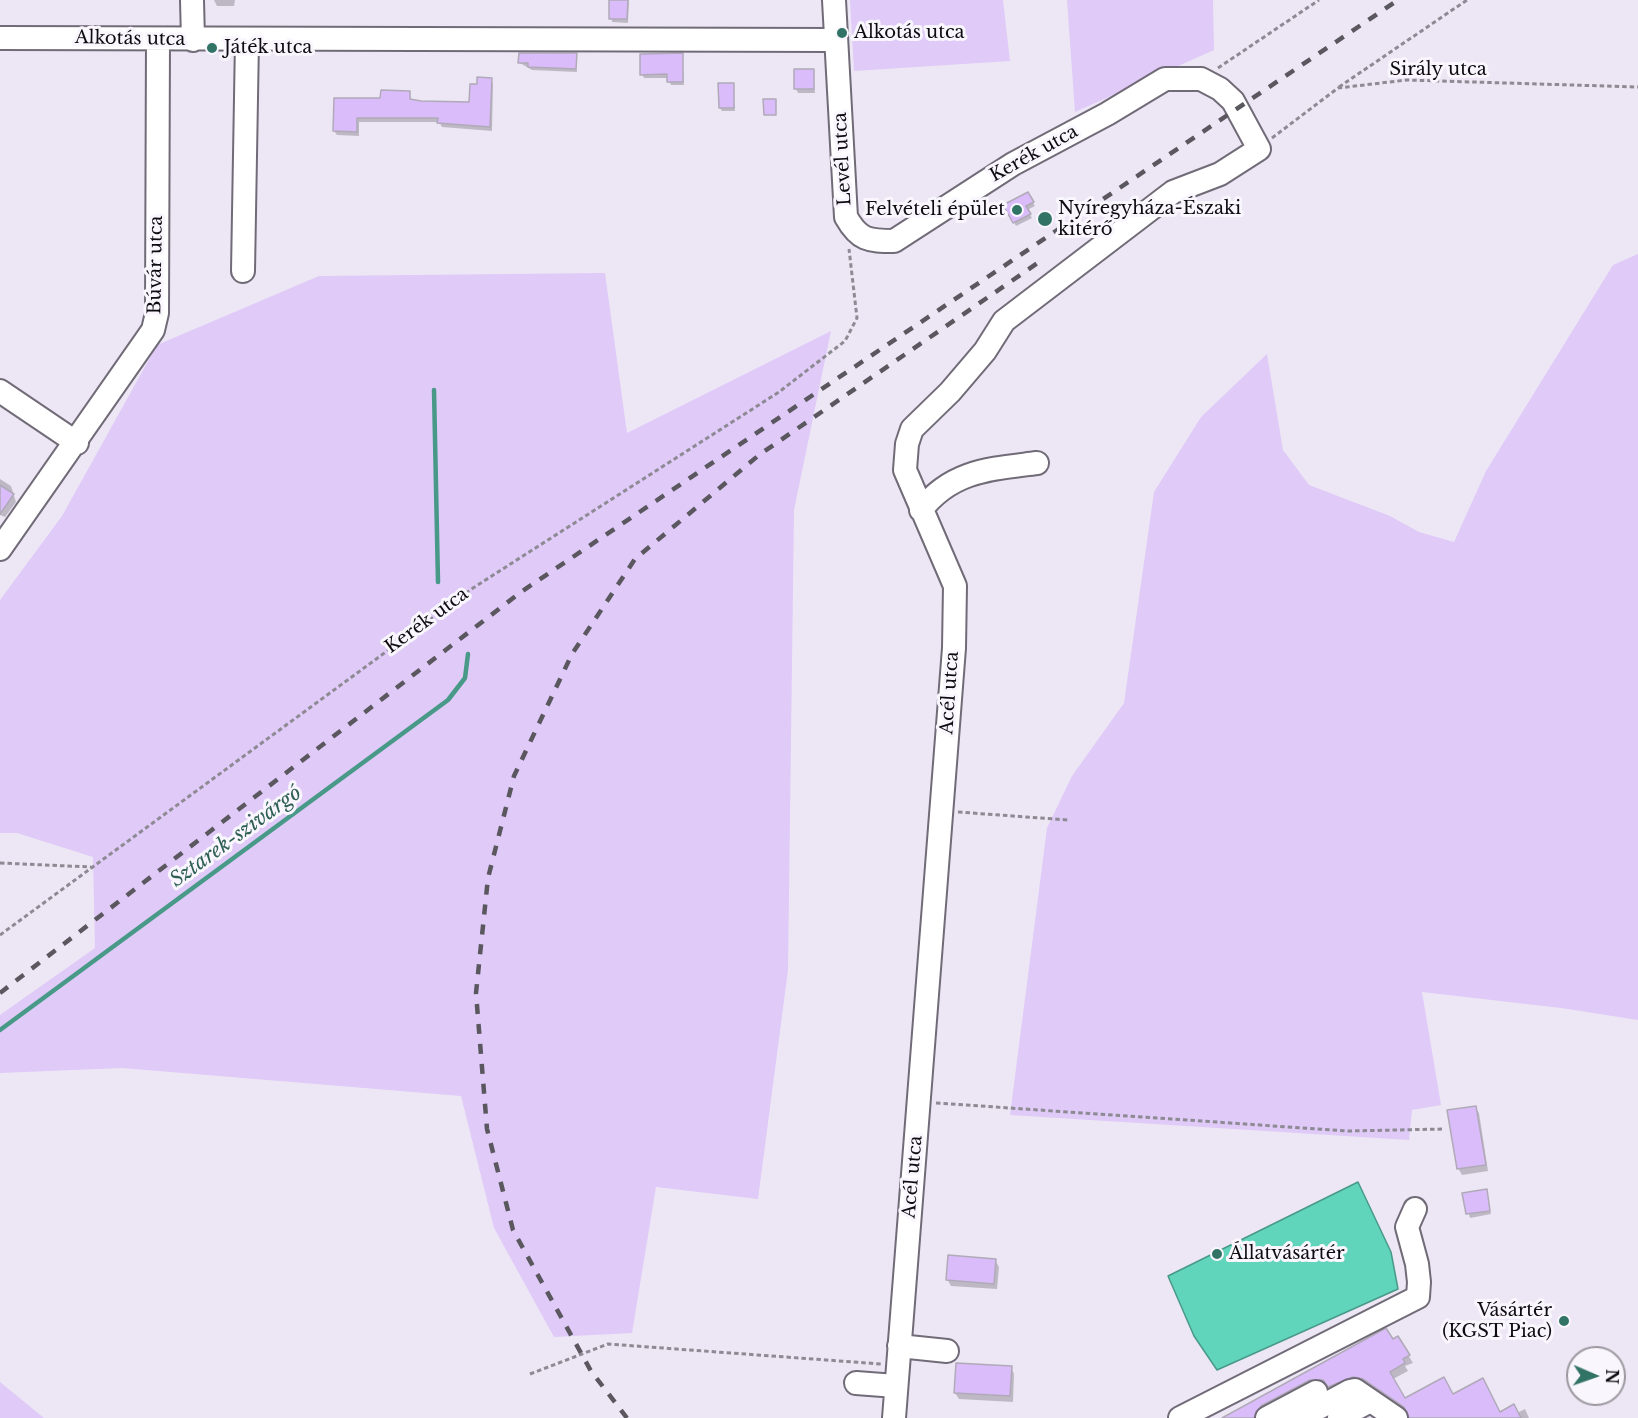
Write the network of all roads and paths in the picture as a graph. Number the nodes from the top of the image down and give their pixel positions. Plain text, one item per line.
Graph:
1 (192, 0) edge
2 (834, 0) edge
3 (1319, 0) edge
4 (1467, 0) edge
5 (0, 38) edge
6 (158, 40) junction
7 (193, 40) junction
8 (247, 40) junction
9 (836, 40) junction
10 (1201, 79) junction
11 (1638, 87) edge
12 (1338, 88) junction
13 (1259, 149) junction
14 (846, 217) junction
15 (243, 271) dead end
16 (856, 318) joint
17 (0, 391) edge
18 (77, 443) junction
19 (1037, 463) dead end
20 (921, 510) junction
21 (0, 549) edge
22 (941, 809) junction
23 (1068, 820) dead end
24 (0, 863) edge
25 (92, 867) junction
26 (0, 935) edge
27 (919, 1103) junction
28 (1444, 1129) dead end
29 (1415, 1209) dead end
30 (947, 1351) dead end
31 (898, 1366) junction
32 (530, 1374) dead end
33 (856, 1383) dead end
34 (1364, 1396) junction
35 (894, 1418) edge
36 (1180, 1418) edge
37 (1267, 1418) edge
38 (1300, 1418) edge
39 (1339, 1418) edge
40 (1396, 1418) edge

1 - 7 street
2 - 9 street, Levél utca
3 - 10 path
4 - 12 path
5 - 6 street, Alkotás utca
6 - 7 street, Alkotás utca
6 - 18 street, Búvár utca
7 - 8 street, Alkotás utca
8 - 9 street, Alkotás utca
8 - 15 street
9 - 14 street, Levél utca
10 - 13 street
10 - 14 street, Kerék utca
11 - 12 path, Sirály utca
12 - 13 path
13 - 20 street, Acél utca
14 - 16 path, Levél utca
16 - 25 path, Kerék utca
17 - 18 street
18 - 21 street, Búvár utca
19 - 20 street
20 - 22 street, Acél utca
22 - 23 path
22 - 27 street, Acél utca
24 - 25 path
25 - 26 path, Kerék utca
27 - 28 path
27 - 31 street, Acél utca
29 - 36 street
30 - 31 street
31 - 32 path
31 - 33 street
31 - 35 street, Acél utca
34 - 37 street
34 - 38 street
34 - 39 street
34 - 40 street

